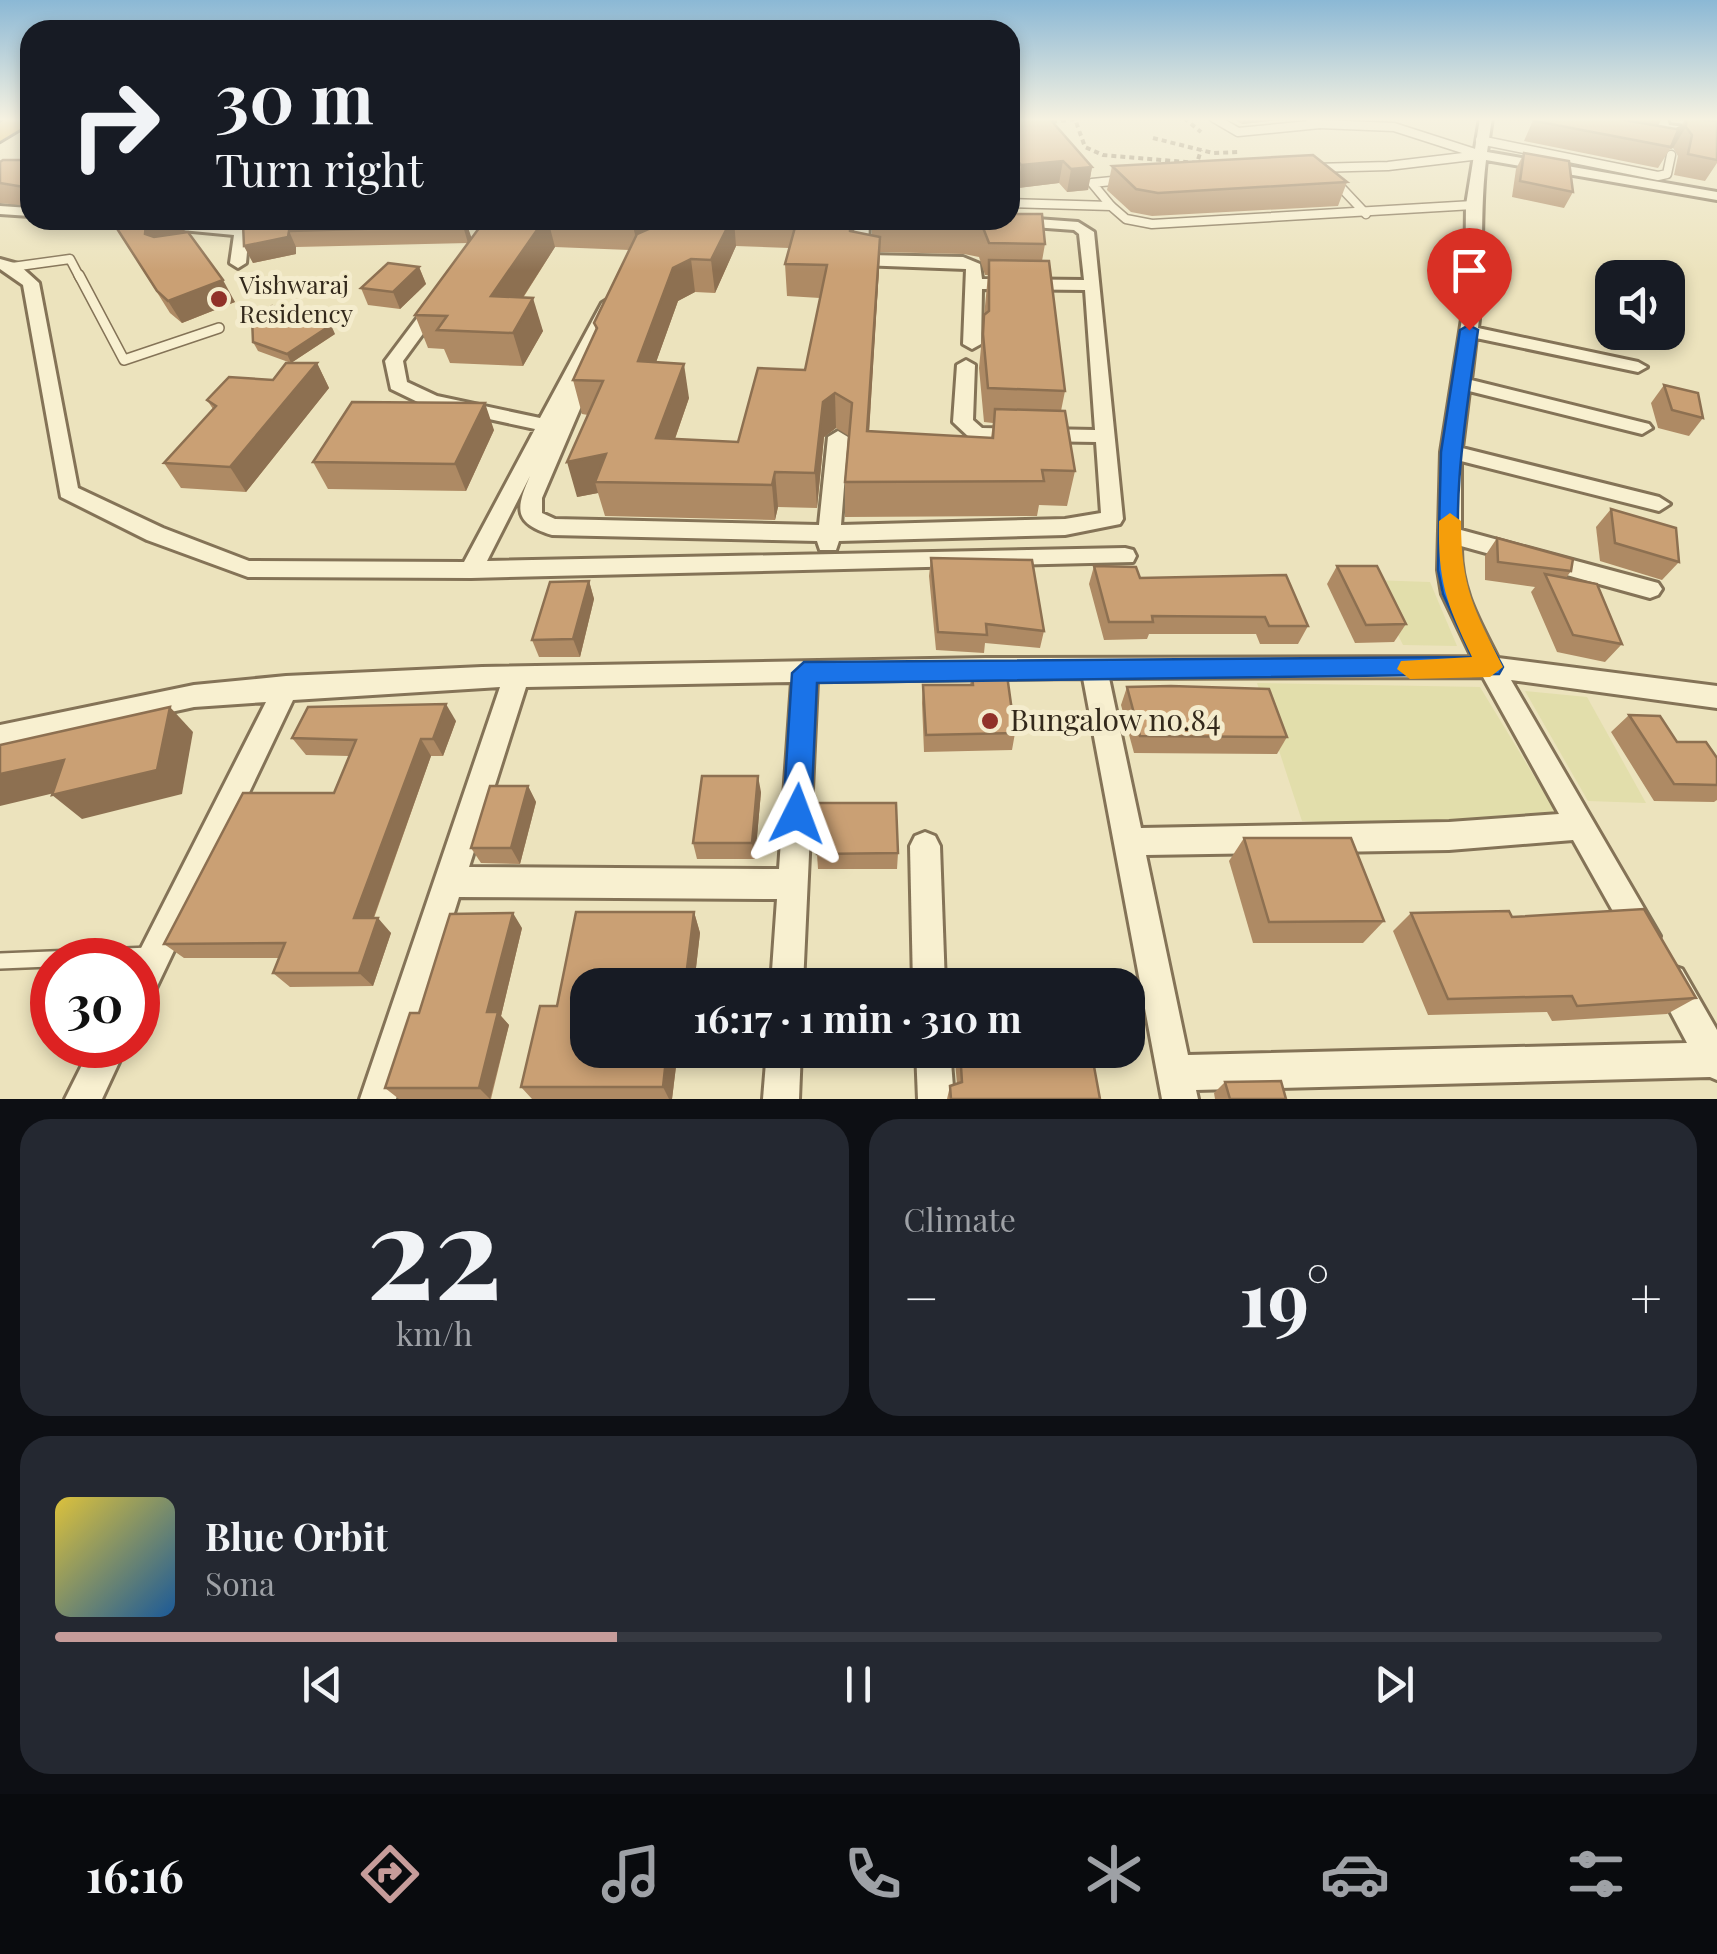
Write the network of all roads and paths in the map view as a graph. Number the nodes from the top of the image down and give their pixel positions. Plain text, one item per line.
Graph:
1 (1323, 169) edge
2 (1477, 169) edge
3 (1588, 169) edge
4 (1617, 169) edge
5 (1667, 169) edge
6 (1080, 170) edge
7 (1141, 178) edge
8 (1092, 183) junction
9 (1717, 196) edge
10 (1020, 204) edge
11 (1473, 205) junction
12 (1112, 206) junction
13 (1366, 214) junction
14 (1020, 222) edge
15 (241, 230) edge
16 (862, 230) edge
17 (203, 244) dead end
18 (238, 263) dead end
19 (6, 266) edge
20 (452, 283) edge
21 (975, 284) junction
22 (1093, 285) junction
23 (616, 292) edge
24 (219, 328) dead end
25 (1469, 330) junction
26 (592, 360) edge
27 (1638, 367) dead end
28 (1461, 383) junction
29 (544, 425) junction
30 (1642, 428) dead end
31 (1105, 436) junction
32 (838, 438) dead end
33 (1451, 452) junction
34 (1659, 504) dead end
35 (829, 533) junction
36 (1450, 536) junction
37 (1125, 556) dead end
38 (827, 563) junction
39 (470, 570) junction
40 (1650, 589) dead end
41 (1094, 667) junction
42 (1490, 667) junction
43 (804, 673) junction
44 (516, 677) junction
45 (286, 688) junction
46 (1717, 697) edge
47 (0, 737) edge
48 (1581, 826) junction
49 (1128, 842) junction
50 (925, 846) dead end
51 (449, 882) junction
52 (793, 884) junction
53 (160, 943) edge
54 (30, 960) edge
55 (0, 961) edge
56 (789, 968) edge
57 (929, 968) edge
58 (1716, 1061) edge
59 (98, 1068) edge
60 (783, 1068) edge
61 (934, 1068) edge
62 (1177, 1086) edge
63 (83, 1099) edge
64 (378, 1099) edge
65 (780, 1099) edge
66 (936, 1099) edge

1 - 13 lane
2 - 11 street
3 - 9 street
4 - 5 lane
6 - 8 lane
7 - 8 lane
8 - 12 lane
10 - 12 lane
11 - 13 lane
11 - 25 street
12 - 13 lane
14 - 22 street
15 - 17 street
15 - 18 street
16 - 21 street
19 - 24 lane
19 - 39 street
20 - 29 street
21 - 22 street
21 - 31 street
22 - 31 street
23 - 29 street
25 - 27 street
25 - 28 street
26 - 35 street
28 - 30 street
28 - 33 street
29 - 39 street
31 - 35 street
32 - 35 street
33 - 34 street
33 - 36 street
35 - 38 street
36 - 40 street
36 - 42 street
37 - 38 street
38 - 39 street
41 - 42 street
41 - 43 street
41 - 49 street
42 - 46 street
42 - 48 street
43 - 44 street
43 - 52 street
44 - 45 street
44 - 51 street
45 - 47 street
45 - 53 street
48 - 49 street
48 - 58 street
49 - 62 street
50 - 57 street
51 - 52 street
51 - 64 street
52 - 56 street
54 - 55 lane
58 - 62 street
59 - 63 street
60 - 65 street
61 - 66 street

